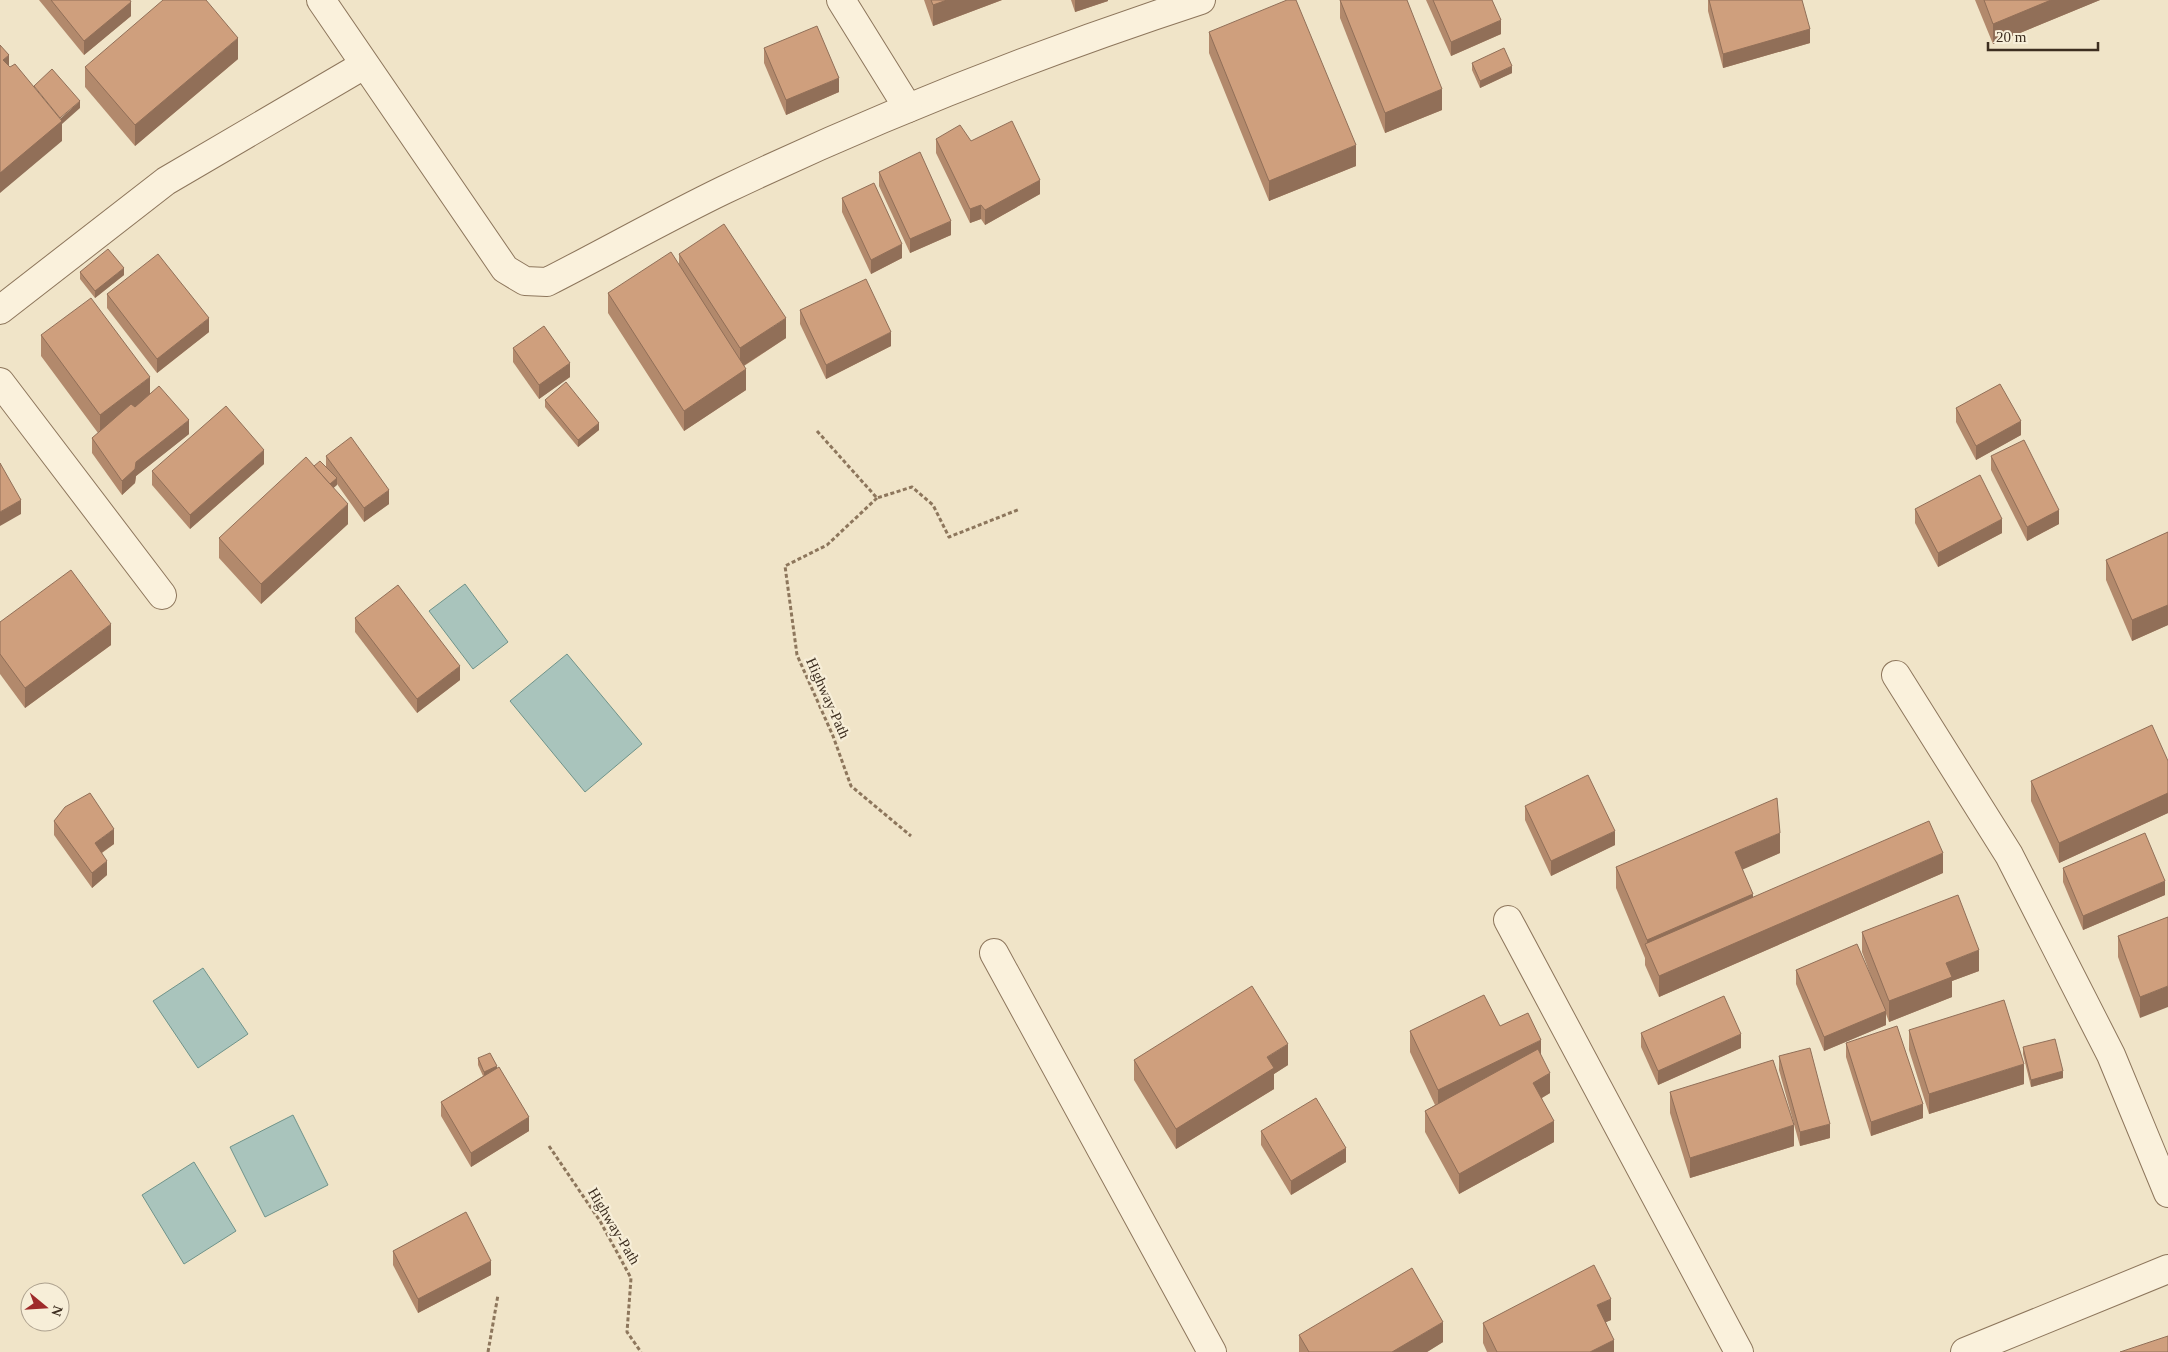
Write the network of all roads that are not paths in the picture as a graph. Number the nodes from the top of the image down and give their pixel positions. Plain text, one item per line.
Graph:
1 (321, 0) edge
2 (841, 0) edge
3 (1201, 0) edge
4 (364, 64) junction
5 (908, 108) junction
6 (0, 310) edge
7 (0, 382) edge
8 (162, 595) dead end
9 (1896, 675) dead end
10 (1508, 920) dead end
11 (994, 953) dead end
12 (2168, 1193) edge
13 (2168, 1270) edge
14 (1212, 1352) edge
15 (1739, 1352) edge
16 (1965, 1352) edge

1 - 4 street
2 - 5 street
3 - 5 street
4 - 5 street
4 - 6 street
7 - 8 street
9 - 12 street
10 - 15 street
11 - 14 street
13 - 16 street

